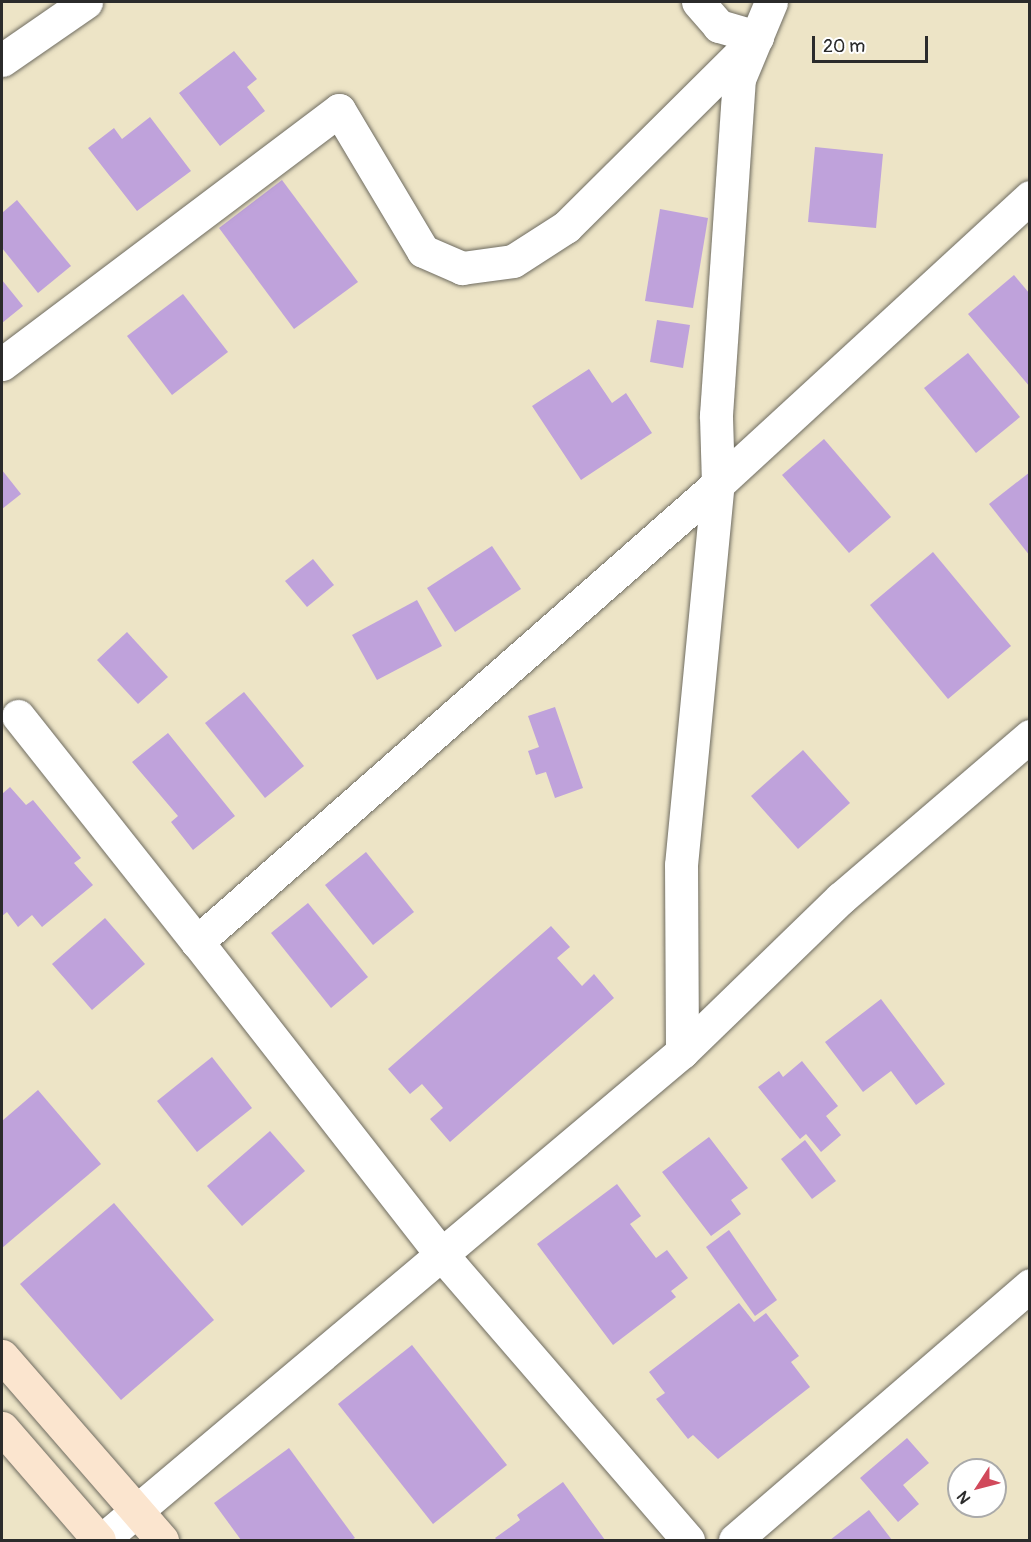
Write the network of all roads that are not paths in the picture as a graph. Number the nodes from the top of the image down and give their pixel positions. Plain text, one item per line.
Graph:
1 (86, 2) edge
2 (698, 2) edge
3 (771, 2) edge
4 (757, 37) junction
5 (2, 60) edge
6 (1029, 197) edge
7 (2, 364) edge
8 (718, 484) junction
9 (18, 717) dead end
10 (1029, 736) edge
11 (197, 942) junction
12 (682, 1052) junction
13 (441, 1254) junction
14 (1029, 1285) edge
15 (2, 1356) edge
16 (2, 1428) edge
17 (135, 1509) junction
18 (100, 1540) edge
19 (162, 1540) edge
20 (688, 1540) edge
21 (735, 1540) edge

1 - 5 street
2 - 4 street
3 - 4 street
4 - 7 street
4 - 8 street
6 - 8 street
8 - 11 street
8 - 12 street
9 - 11 street
10 - 12 street
11 - 13 street
12 - 13 street
13 - 17 street
13 - 20 street
14 - 21 street
15 - 17 main road
16 - 18 main road
17 - 18 street
17 - 19 main road

